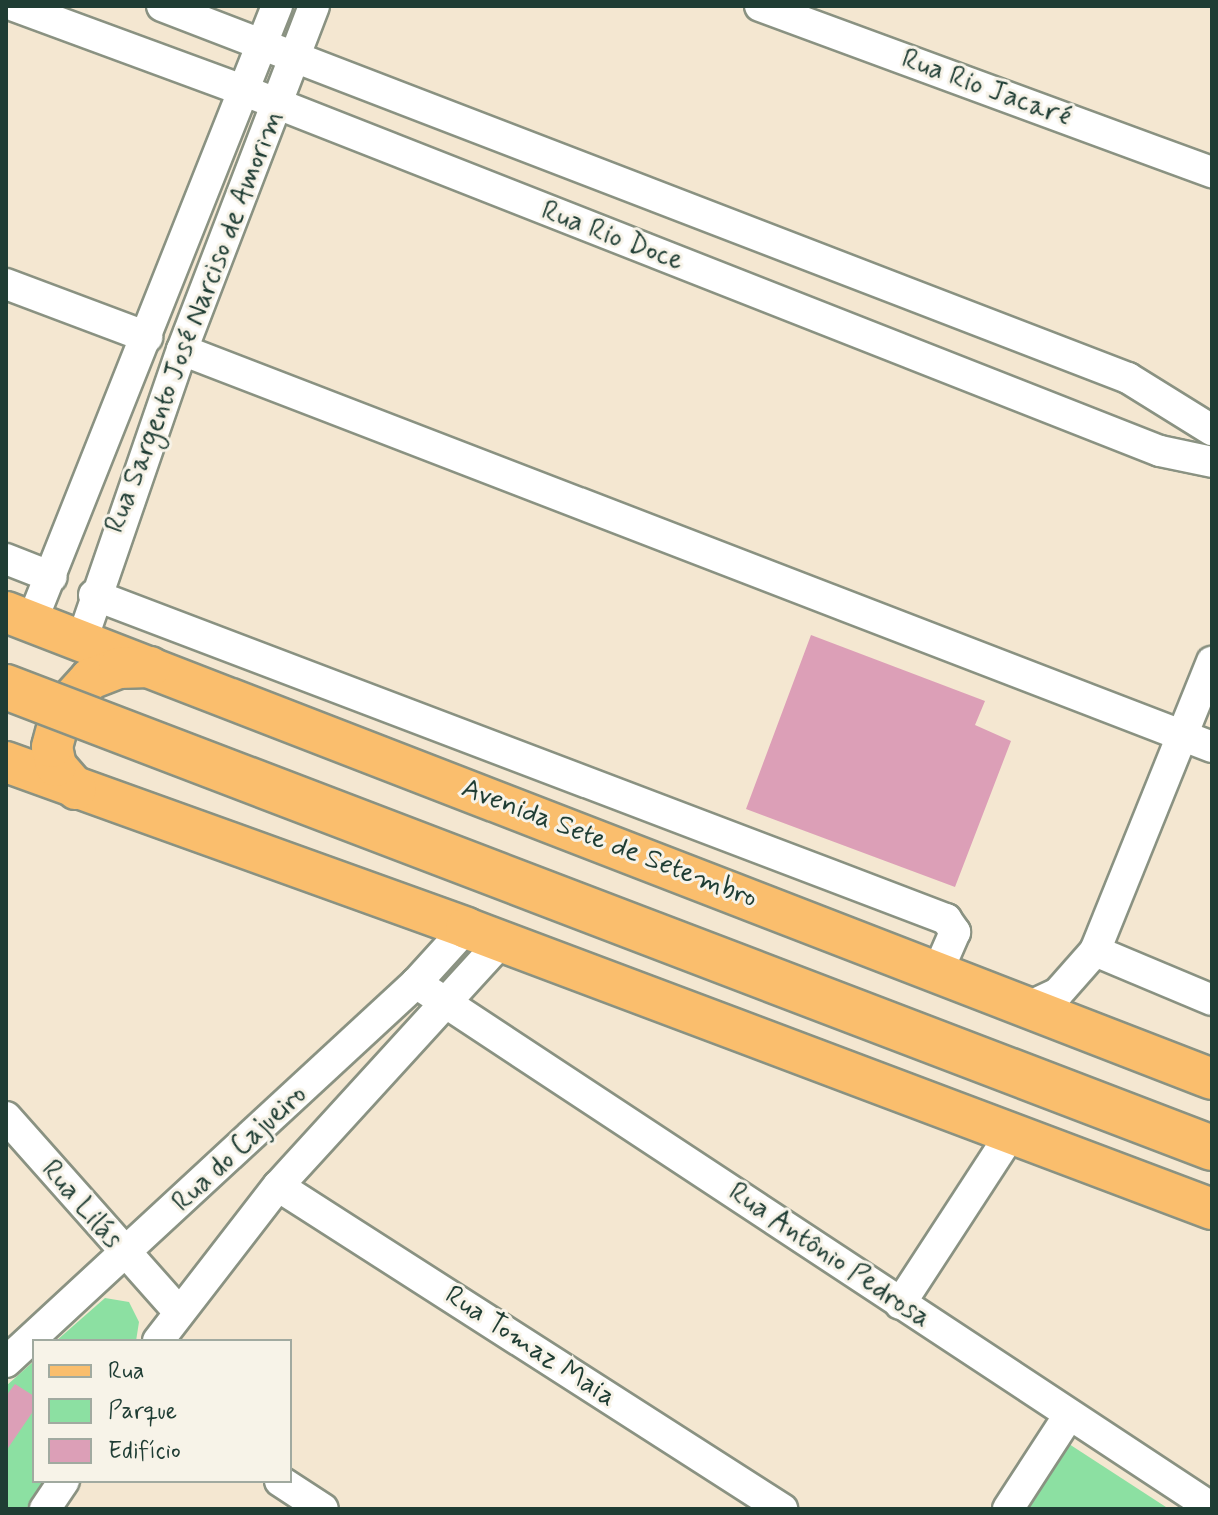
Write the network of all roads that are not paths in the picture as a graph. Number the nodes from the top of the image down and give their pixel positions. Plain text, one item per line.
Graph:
1 (14, 6) edge
2 (162, 6) edge
3 (277, 6) edge
4 (314, 6) edge
5 (760, 6) edge
6 (263, 44) junction
7 (294, 58) junction
8 (245, 91) junction
9 (276, 105) junction
10 (1212, 172) edge
11 (6, 284) edge
12 (147, 337) junction
13 (182, 350) junction
14 (1212, 430) edge
15 (1212, 462) edge
16 (6, 559) edge
17 (52, 577) junction
18 (94, 595) junction
19 (19, 616) edge
20 (82, 640) junction
21 (1212, 662) edge
22 (150, 667) junction
23 (6, 687) edge
24 (6, 719) edge
25 (1184, 736) junction
26 (1212, 747) edge
27 (6, 762) edge
28 (76, 789) junction
29 (484, 935) junction
30 (1095, 951) junction
31 (938, 971) junction
32 (416, 983) junction
33 (1212, 1000) edge
34 (446, 1003) junction
35 (1028, 1007) junction
36 (1212, 1079) edge
37 (6, 1117) edge
38 (1010, 1135) junction
39 (1212, 1148) edge
40 (1212, 1178) edge
41 (278, 1186) junction
42 (1212, 1209) edge
43 (126, 1257) junction
44 (900, 1304) junction
45 (178, 1311) junction
46 (32, 1339) edge
47 (32, 1339) edge
48 (159, 1339) edge
49 (6, 1362) edge
50 (1069, 1415) junction
51 (63, 1483) edge
52 (283, 1483) edge
53 (1212, 1508) edge
54 (45, 1509) edge
55 (323, 1509) edge
56 (782, 1509) edge
57 (1008, 1509) edge

1 - 8 street, Rua Rio Doce
2 - 6 street, Rua Rio Doce
3 - 6 street, Rua Sargento José Narciso de Amorim
4 - 7 street, Rua Sargento José Narciso de Amorim
5 - 10 street, Rua Rio Jacaré
6 - 7 street, Rua Rio Doce
6 - 8 street, Rua Sargento José Narciso de Amorim
7 - 9 street, Rua Sargento José Narciso de Amorim
7 - 14 street, Rua Rio Doce
8 - 9 street, Rua Rio Doce
8 - 12 street, Rua Sargento José Narciso de Amorim
9 - 13 street, Rua Sargento José Narciso de Amorim
9 - 15 street, Rua Rio Doce
11 - 12 street
12 - 17 street, Rua Sargento José Narciso de Amorim
13 - 18 street, Rua Sargento José Narciso de Amorim
13 - 25 street
16 - 17 street
17 - 19 street, Rua Sargento José Narciso de Amorim
18 - 20 street, Rua Sargento José Narciso de Amorim
18 - 31 street, Avenida Sete de Setembro
19 - 20 main road, Avenida Sete de Setembro
20 - 22 main road, Avenida Sete de Setembro
21 - 25 street
22 - 28 main road
22 - 31 main road, Avenida Sete de Setembro
23 - 39 highway, bridge
24 - 40 highway
25 - 26 street
25 - 30 street
27 - 28 main road
28 - 29 main road
29 - 32 street, Rua do Cajueiro
29 - 34 street, Rua do Cajueiro
29 - 38 main road
30 - 33 street
30 - 35 street
31 - 35 main road, Avenida Sete de Setembro
32 - 34 street, Rua Antônio Pedrosa
32 - 43 street, Rua do Cajueiro
34 - 41 street, Rua do Cajueiro
34 - 44 street, Rua Antônio Pedrosa
35 - 36 main road, Avenida Sete de Setembro
37 - 43 street, Rua Lilás
38 - 42 main road
38 - 44 street
41 - 45 street, Rua do Cajueiro
41 - 56 street, Rua Tomaz Maia
43 - 45 street, Rua Lilás
43 - 46 street, Rua do Cajueiro
44 - 50 street, Rua Antônio Pedrosa
45 - 48 street, Rua do Cajueiro
47 - 49 street, Rua do Cajueiro
50 - 53 street, Rua Antônio Pedrosa
50 - 57 street
51 - 54 street
52 - 55 street

